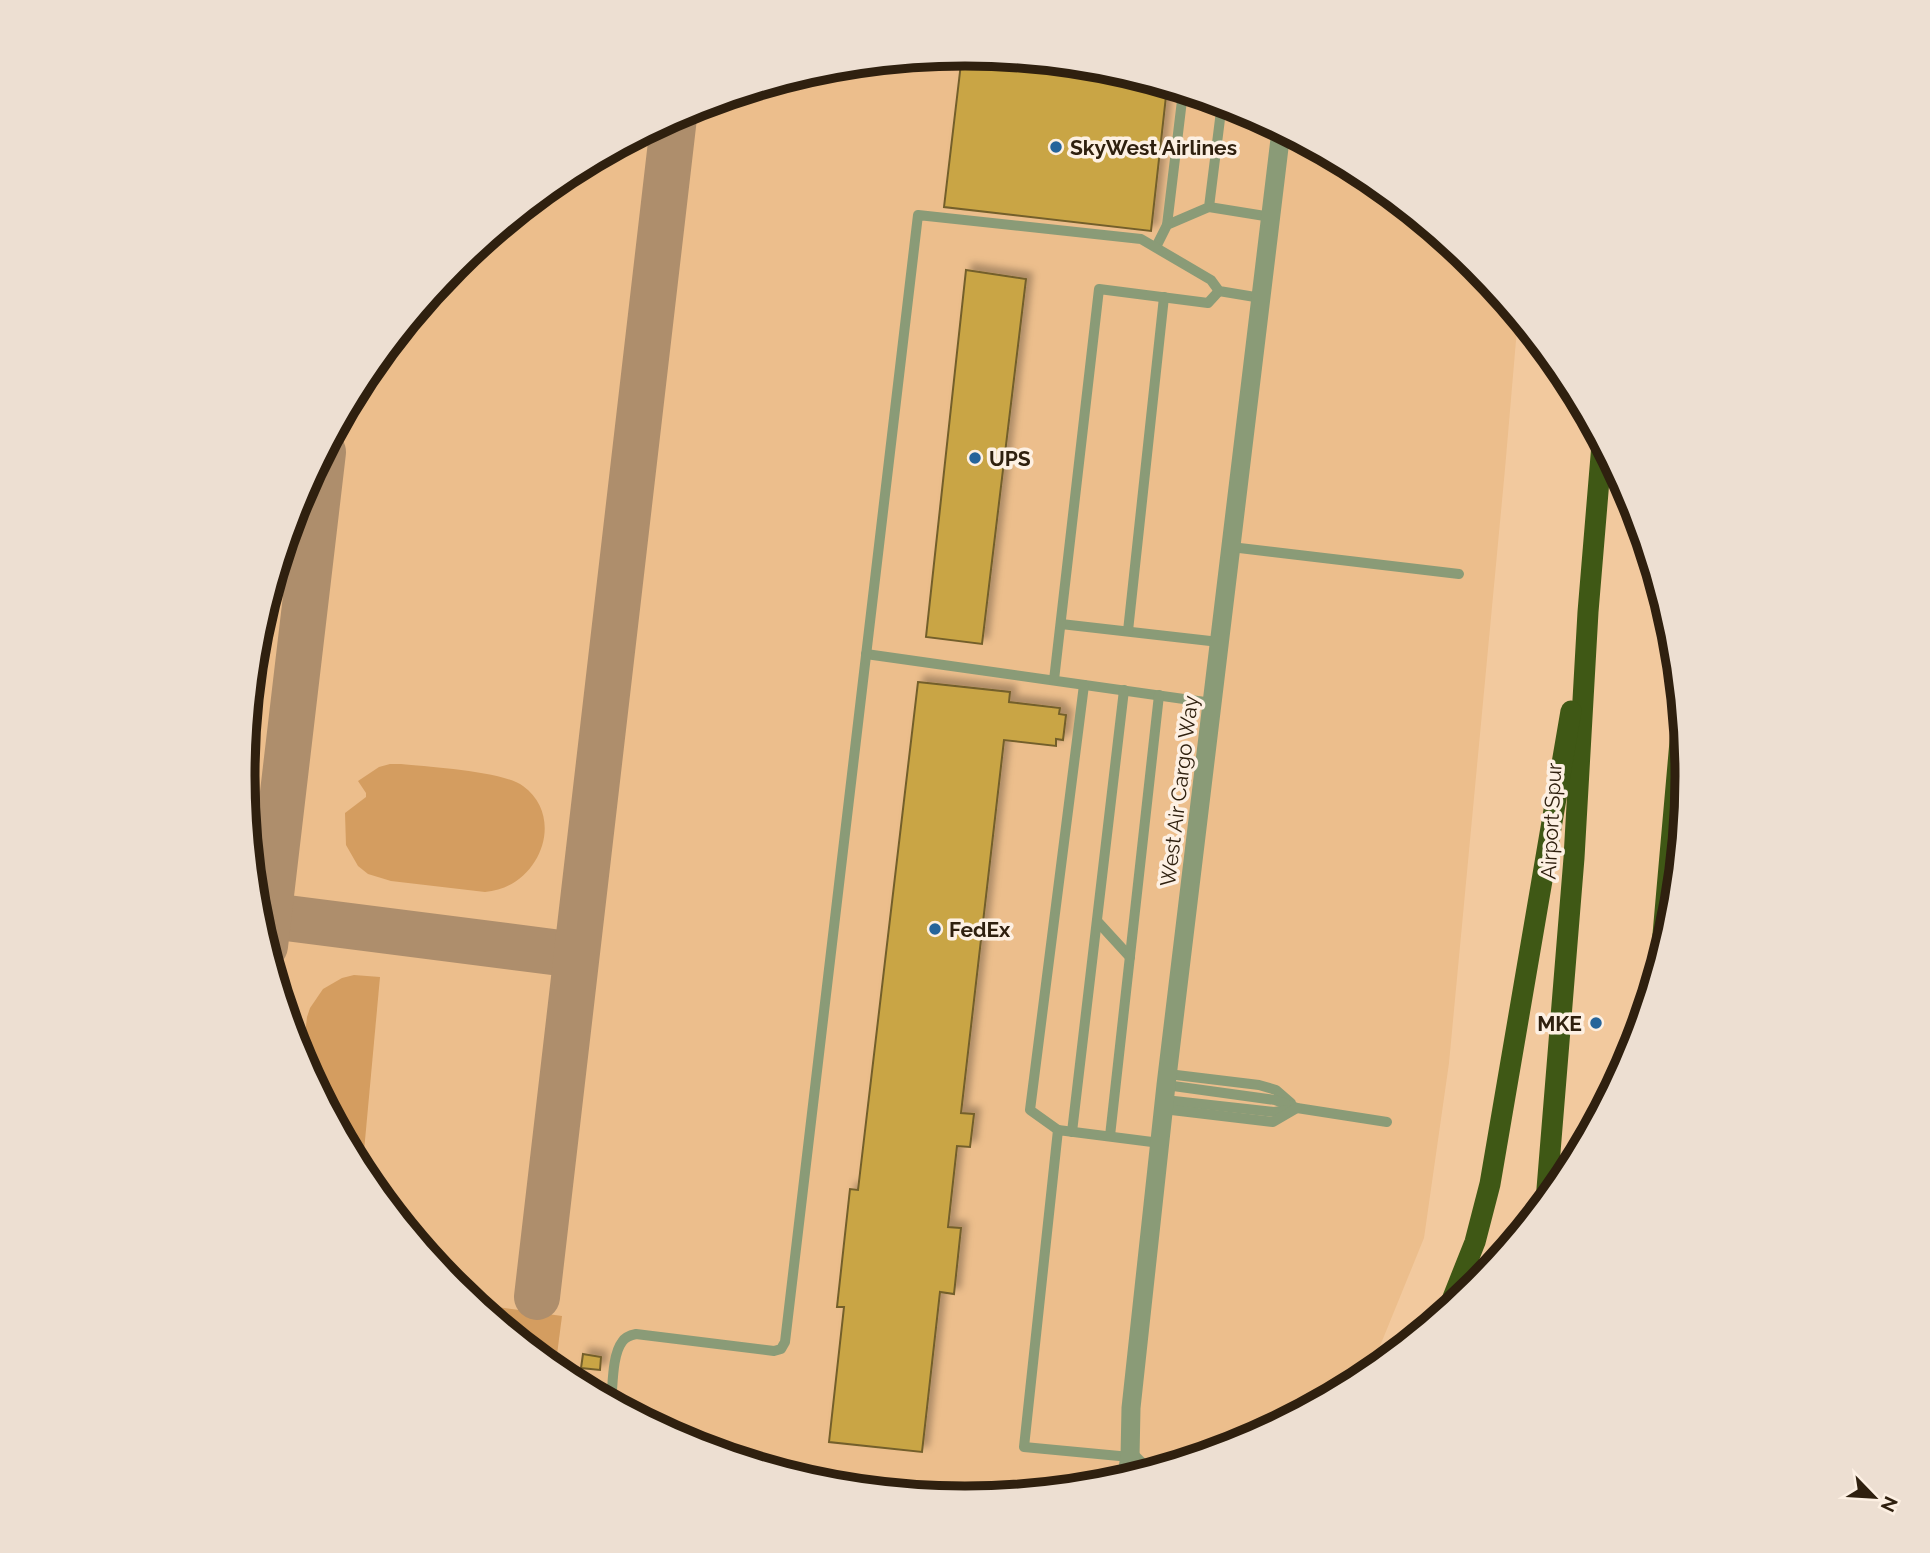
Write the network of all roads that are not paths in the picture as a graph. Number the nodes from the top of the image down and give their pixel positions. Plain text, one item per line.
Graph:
1 (1182, 101) edge
2 (1221, 115) edge
3 (1280, 140) edge
4 (1209, 207) junction
5 (1271, 218) junction
6 (1167, 225) junction
7 (1156, 247) junction
8 (1219, 291) junction
9 (1164, 297) junction
10 (1261, 298) junction
11 (1602, 461) edge
12 (1231, 547) junction
13 (1459, 574) dead end
14 (1588, 612) junction
15 (1061, 624) junction
16 (1128, 631) junction
17 (1219, 642) junction
18 (866, 654) junction
19 (1054, 680) junction
20 (1084, 685) junction
21 (1124, 690) junction
22 (1159, 695) junction
23 (1212, 703) junction
24 (1673, 819) edge
25 (1669, 872) edge
26 (1097, 921) junction
27 (1130, 957) junction
28 (1165, 1092) junction
29 (1297, 1108) junction
30 (1387, 1122) dead end
31 (1058, 1130) junction
32 (1072, 1132) junction
33 (1110, 1136) junction
34 (1160, 1143) junction
35 (1548, 1181) edge
36 (1457, 1289) edge
37 (612, 1392) edge
38 (1130, 1457) junction
39 (1138, 1465) edge
40 (1128, 1467) edge

1 - 6 lane
2 - 4 lane
3 - 5 street, West Air Cargo Way
4 - 5 lane
4 - 6 lane
5 - 10 street, West Air Cargo Way
6 - 7 lane
7 - 8 lane
7 - 18 lane
8 - 9 lane
8 - 10 lane
9 - 15 lane
9 - 16 lane
10 - 12 street, West Air Cargo Way
11 - 14 highway, Airport Spur
12 - 13 lane
12 - 17 street, West Air Cargo Way
14 - 35 highway, Airport Spur
14 - 36 highway
15 - 16 lane
15 - 19 lane
16 - 17 lane
17 - 23 street, West Air Cargo Way
18 - 19 lane
18 - 37 lane
19 - 20 lane
20 - 21 lane
20 - 31 lane
21 - 22 lane
21 - 26 lane
22 - 23 lane
22 - 27 lane
23 - 28 street, West Air Cargo Way
24 - 25 highway
26 - 27 lane
26 - 32 lane
27 - 33 lane
28 - 29 lane
28 - 29 lane
28 - 34 street, West Air Cargo Way
29 - 30 lane
31 - 32 lane
31 - 38 lane
32 - 33 lane
33 - 34 lane
34 - 38 street, West Air Cargo Way
38 - 39 street
38 - 40 street, West Air Cargo Way

